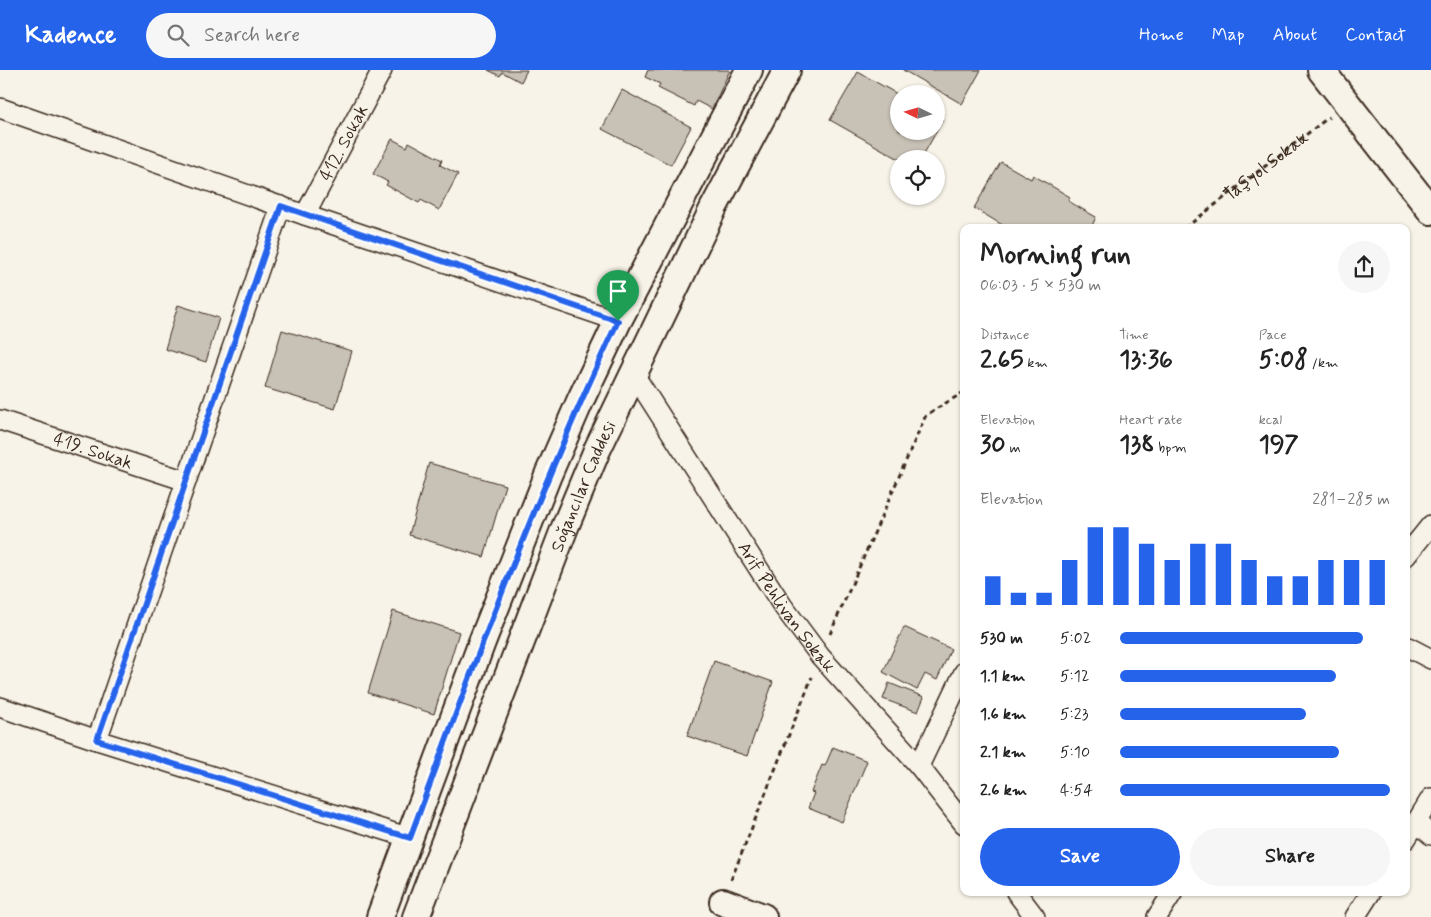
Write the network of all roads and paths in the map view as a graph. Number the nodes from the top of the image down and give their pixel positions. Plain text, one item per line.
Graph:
1 (382, 70) edge
2 (748, 70) edge
3 (788, 70) edge
4 (1322, 70) edge
5 (1348, 102) junction
6 (0, 108) edge
7 (281, 206) junction
8 (1431, 211) edge
9 (305, 215) junction
10 (1190, 224) edge
11 (618, 321) junction
12 (633, 373) junction
13 (0, 420) edge
14 (186, 481) junction
15 (1431, 525) edge
16 (1410, 551) edge
17 (1410, 648) edge
18 (1431, 659) edge
19 (960, 680) edge
20 (0, 707) edge
21 (97, 740) junction
22 (919, 766) junction
23 (1431, 798) edge
24 (960, 819) edge
25 (1416, 822) junction
26 (1410, 832) edge
27 (1431, 836) edge
28 (410, 838) junction
29 (1019, 896) edge
30 (1170, 896) edge
31 (1368, 896) edge
32 (720, 909) edge
33 (380, 917) edge
34 (416, 917) edge
35 (763, 917) edge
36 (1035, 917) edge
37 (1157, 917) edge
38 (1355, 917) edge

1 - 9 street, 412. Sokak
2 - 11 main road, Soğancılar Caddesi
3 - 12 main road, Soğancılar Caddesi
4 - 5 main road
5 - 8 main road
5 - 10 path, Taşyol Sokak
6 - 7 street
7 - 9 street
7 - 14 street
9 - 11 street
11 - 28 main road, Soğancılar Caddesi
12 - 22 street, Arif Pehlivan Sokak
12 - 34 main road, Soğancılar Caddesi
13 - 14 street, 419. Sokak
14 - 21 street
15 - 16 street
17 - 18 street
19 - 22 street
20 - 21 street
21 - 28 street
22 - 24 street, Arif Pehlivan Sokak
23 - 25 street
25 - 26 street
25 - 27 street
28 - 33 main road, Soğancılar Caddesi
29 - 36 street
30 - 37 street
31 - 38 street
32 - 35 main road

